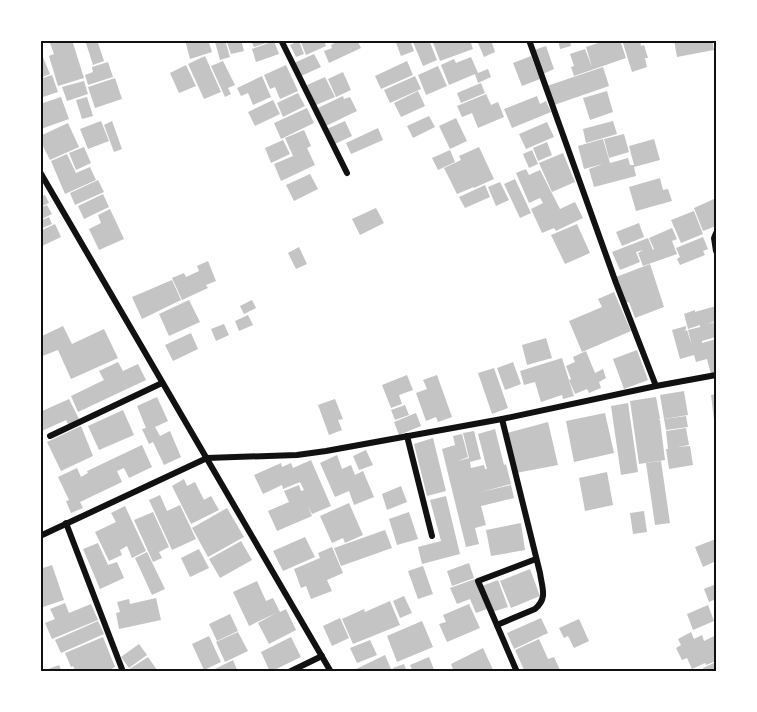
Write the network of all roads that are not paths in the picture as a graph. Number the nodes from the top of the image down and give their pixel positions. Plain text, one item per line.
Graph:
1 (281, 40) edge
2 (529, 40) edge
3 (40, 172) edge
4 (347, 173) dead end
5 (717, 233) edge
6 (717, 251) edge
7 (717, 375) edge
8 (162, 383) junction
9 (656, 386) junction
10 (502, 419) junction
11 (50, 436) dead end
12 (407, 436) junction
13 (207, 458) junction
14 (66, 523) junction
15 (40, 536) edge
16 (432, 536) dead end
17 (536, 559) junction
18 (497, 625) junction
19 (322, 656) junction
20 (122, 669) dead end
21 (289, 672) edge
22 (331, 672) edge
23 (518, 672) edge

1 - 4 street
2 - 9 street
3 - 8 street
5 - 6 street
7 - 9 street
8 - 11 street
8 - 13 street
9 - 10 street
10 - 12 street
10 - 17 street
12 - 13 street
12 - 16 street
13 - 14 street
13 - 19 street
14 - 15 street
14 - 20 street
17 - 18 street
17 - 18 street
18 - 23 street
19 - 21 street
19 - 22 street

